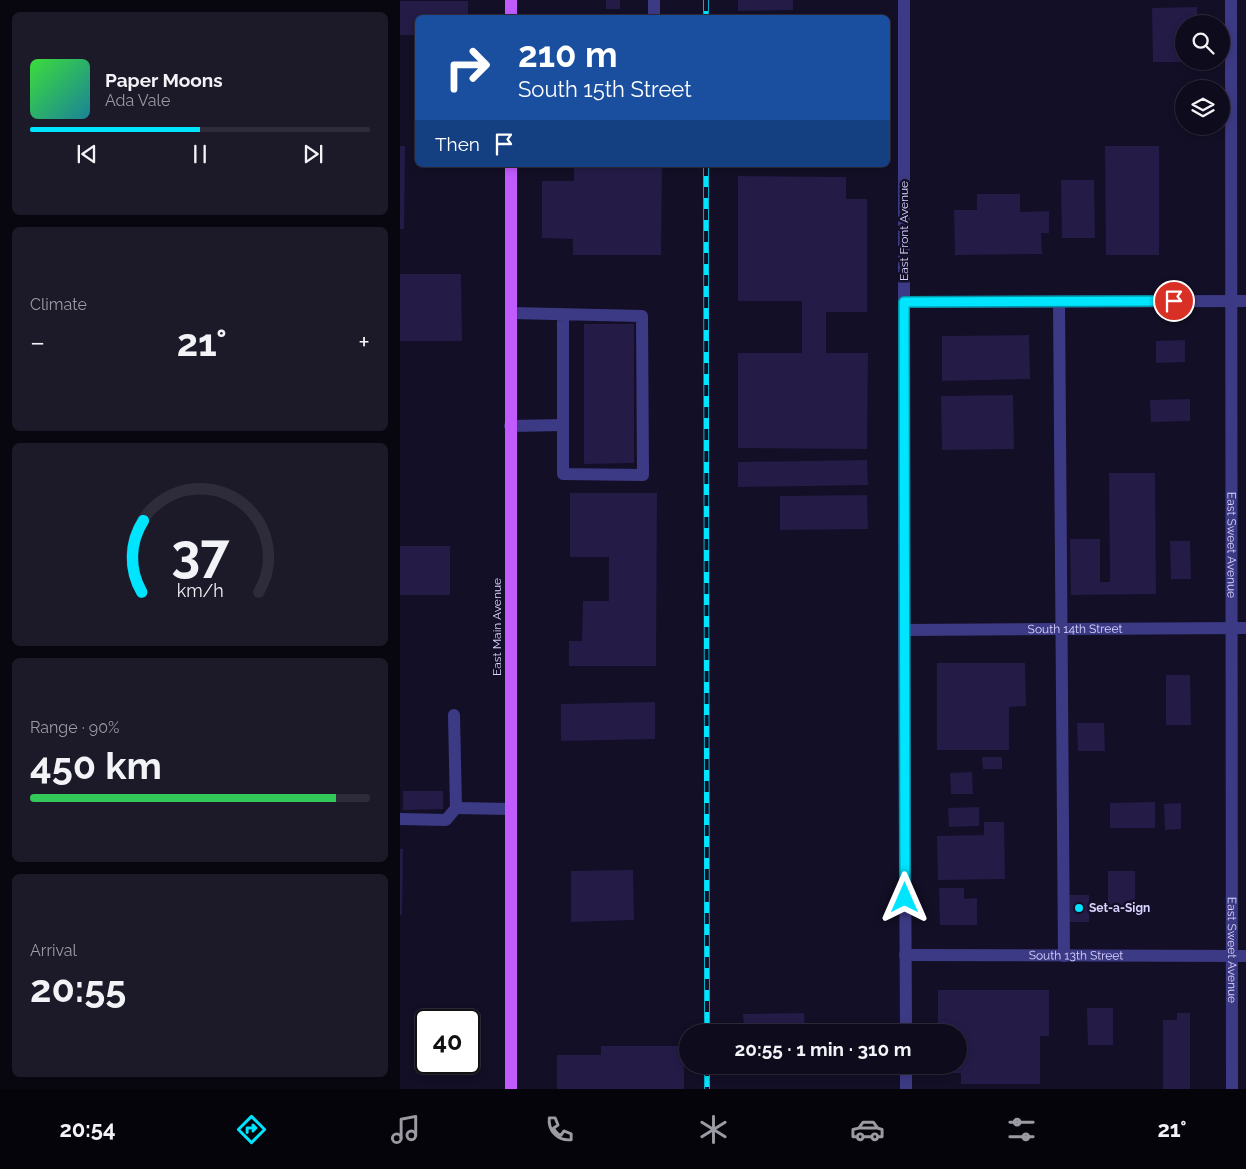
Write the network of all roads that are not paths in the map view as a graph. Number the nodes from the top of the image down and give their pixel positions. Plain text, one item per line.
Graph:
1 (511, 0) edge
2 (654, 0) edge
3 (904, 0) edge
4 (1231, 0) edge
5 (511, 15) edge
6 (654, 15) edge
7 (511, 167) edge
8 (1232, 301) junction
9 (1246, 301) edge
10 (904, 302) junction
11 (1059, 302) junction
12 (511, 313) junction
13 (563, 314) junction
14 (563, 425) junction
15 (510, 426) junction
16 (1231, 628) junction
17 (1246, 628) edge
18 (1061, 629) junction
19 (904, 630) junction
20 (454, 715) dead end
21 (456, 808) junction
22 (511, 809) junction
23 (400, 819) edge
24 (906, 955) junction
25 (1064, 956) junction
26 (1233, 956) junction
27 (1246, 956) edge
28 (906, 1024) edge
29 (906, 1074) edge
30 (511, 1089) edge
31 (906, 1089) edge
32 (1232, 1089) edge

1 - 5 main road
2 - 6 street
3 - 10 street, East Front Avenue
4 - 8 street, East Sweet Avenue
7 - 12 main road, East Main Avenue
8 - 9 street
8 - 11 street
8 - 16 street, East Sweet Avenue
10 - 11 street
10 - 19 street, East Front Avenue
11 - 18 street
12 - 13 street
12 - 15 main road, East Main Avenue
13 - 14 street
13 - 14 street
14 - 15 street
15 - 22 main road, East Main Avenue
16 - 17 street, South 14th Street
16 - 18 street, South 14th Street
16 - 26 street, East Sweet Avenue
18 - 19 street, South 14th Street
18 - 25 street
19 - 24 street, East Front Avenue
20 - 21 street
21 - 22 street
21 - 23 street
22 - 30 main road, East Main Avenue
24 - 25 street, South 13th Street
24 - 28 street, East Front Avenue
25 - 26 street, South 13th Street
26 - 27 street, South 13th Street
26 - 32 street, East Sweet Avenue
29 - 31 street

